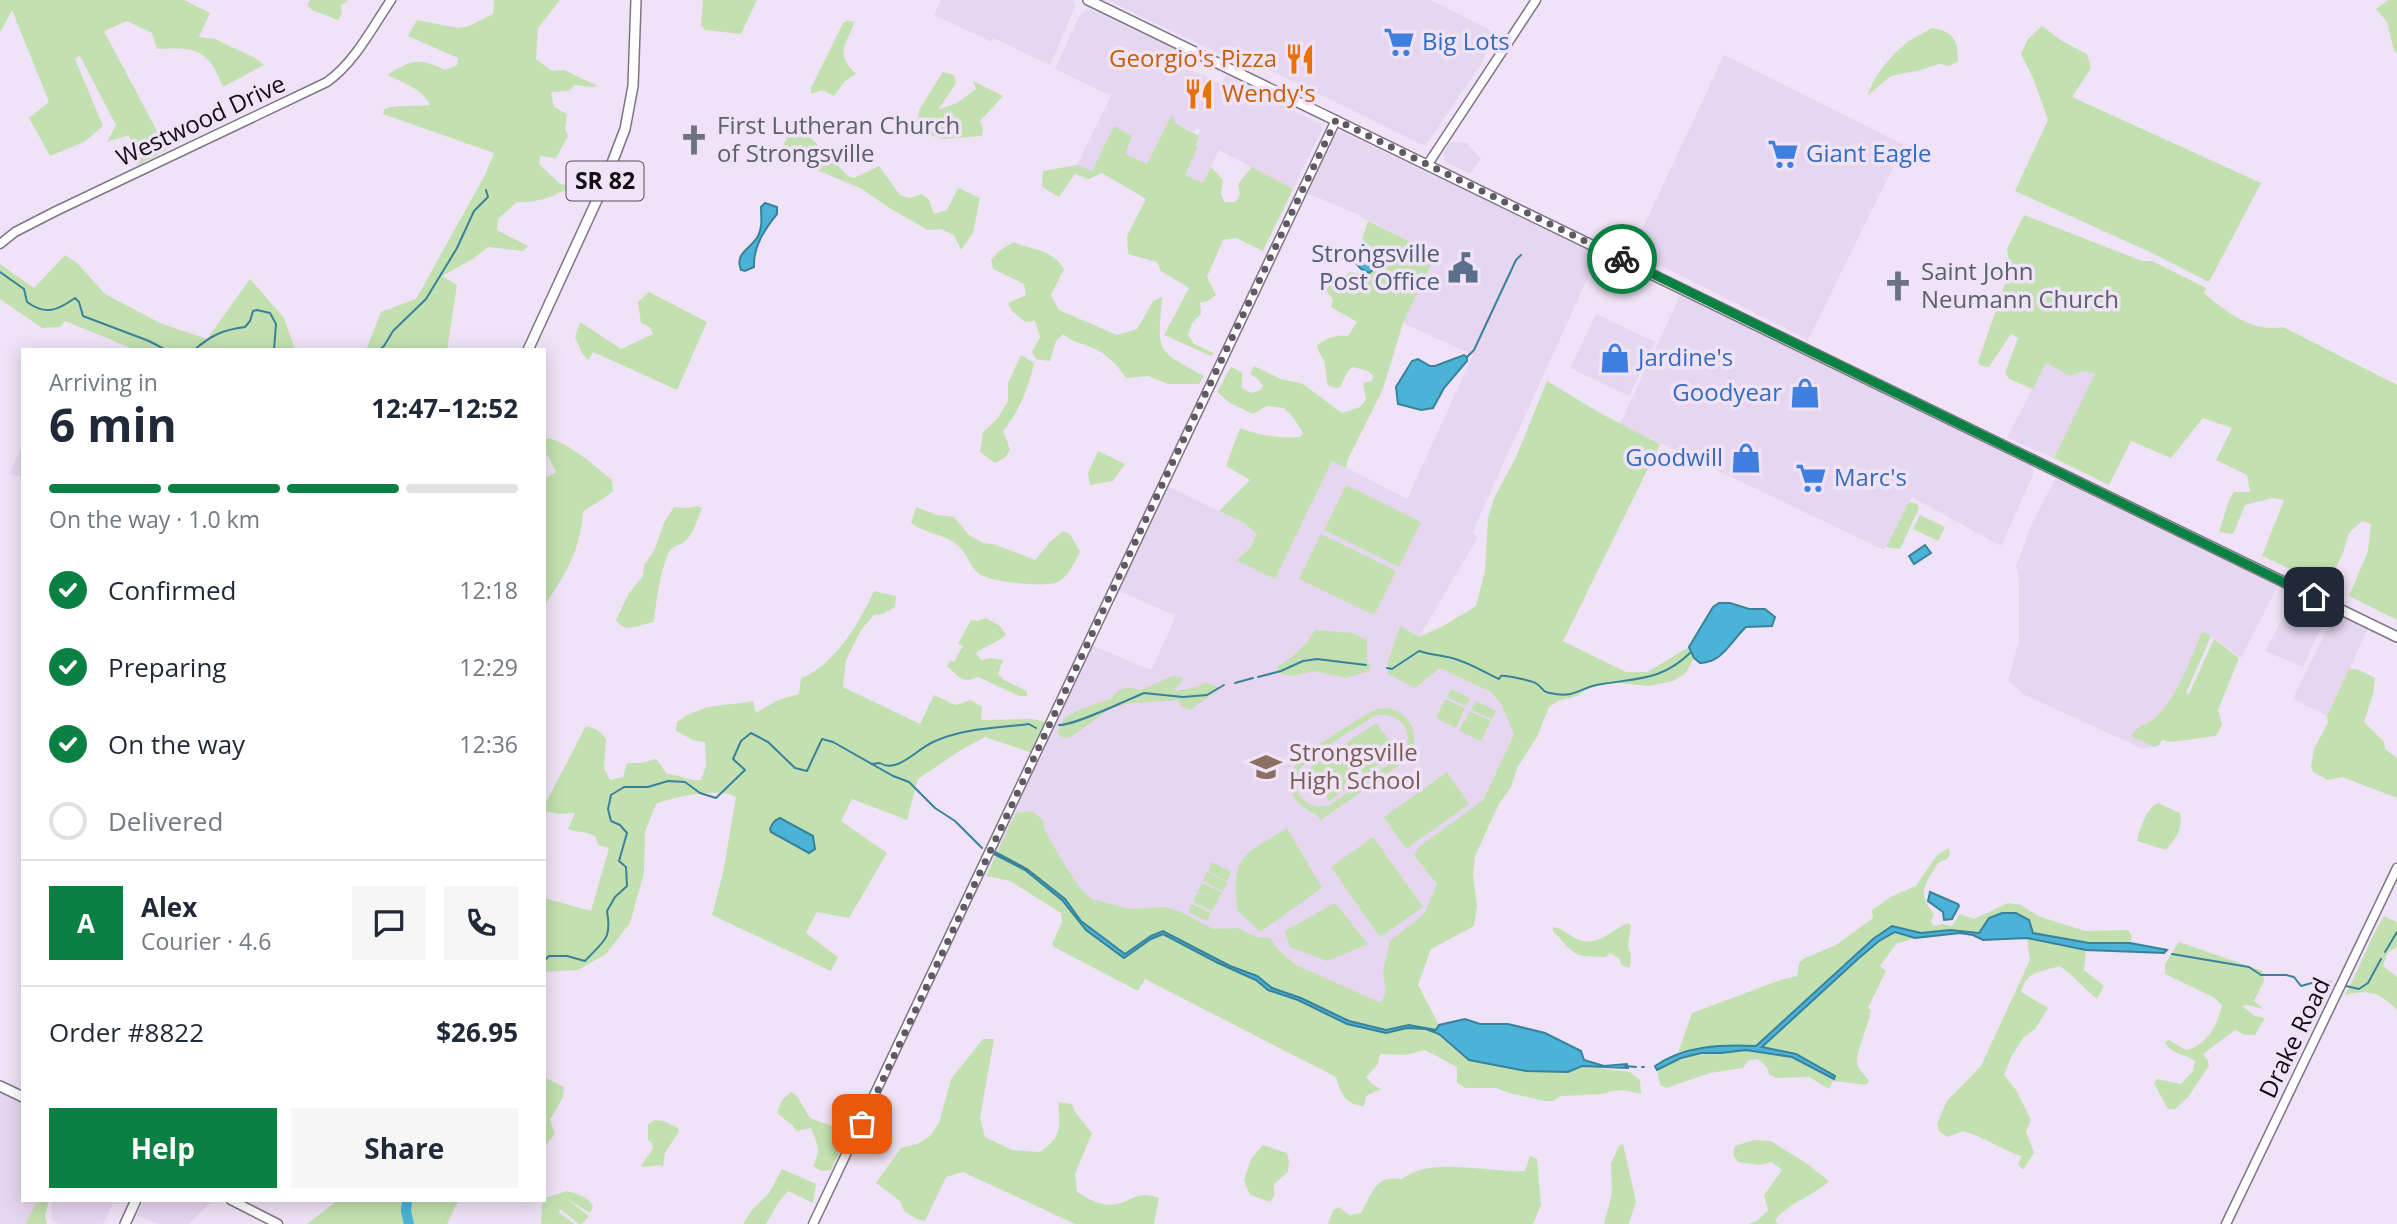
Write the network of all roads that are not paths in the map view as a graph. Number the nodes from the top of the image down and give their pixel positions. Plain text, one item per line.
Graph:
1 (391, 0) edge
2 (636, 0) edge
3 (1088, 0) edge
4 (1536, 0) edge
5 (1336, 120) junction
6 (1428, 164) junction
7 (0, 244) edge
8 (529, 348) edge
9 (2397, 637) edge
10 (2397, 868) edge
11 (0, 1086) edge
12 (21, 1096) edge
13 (135, 1202) edge
14 (235, 1202) edge
15 (125, 1224) edge
16 (278, 1224) edge
17 (813, 1224) edge
18 (2226, 1224) edge

1 - 7 street, Westwood Drive
2 - 8 main road, SR 82
3 - 5 main road
4 - 6 street
5 - 6 main road
5 - 17 street
6 - 9 main road
10 - 18 street, Drake Road
11 - 12 main road
13 - 15 main road
14 - 16 street

